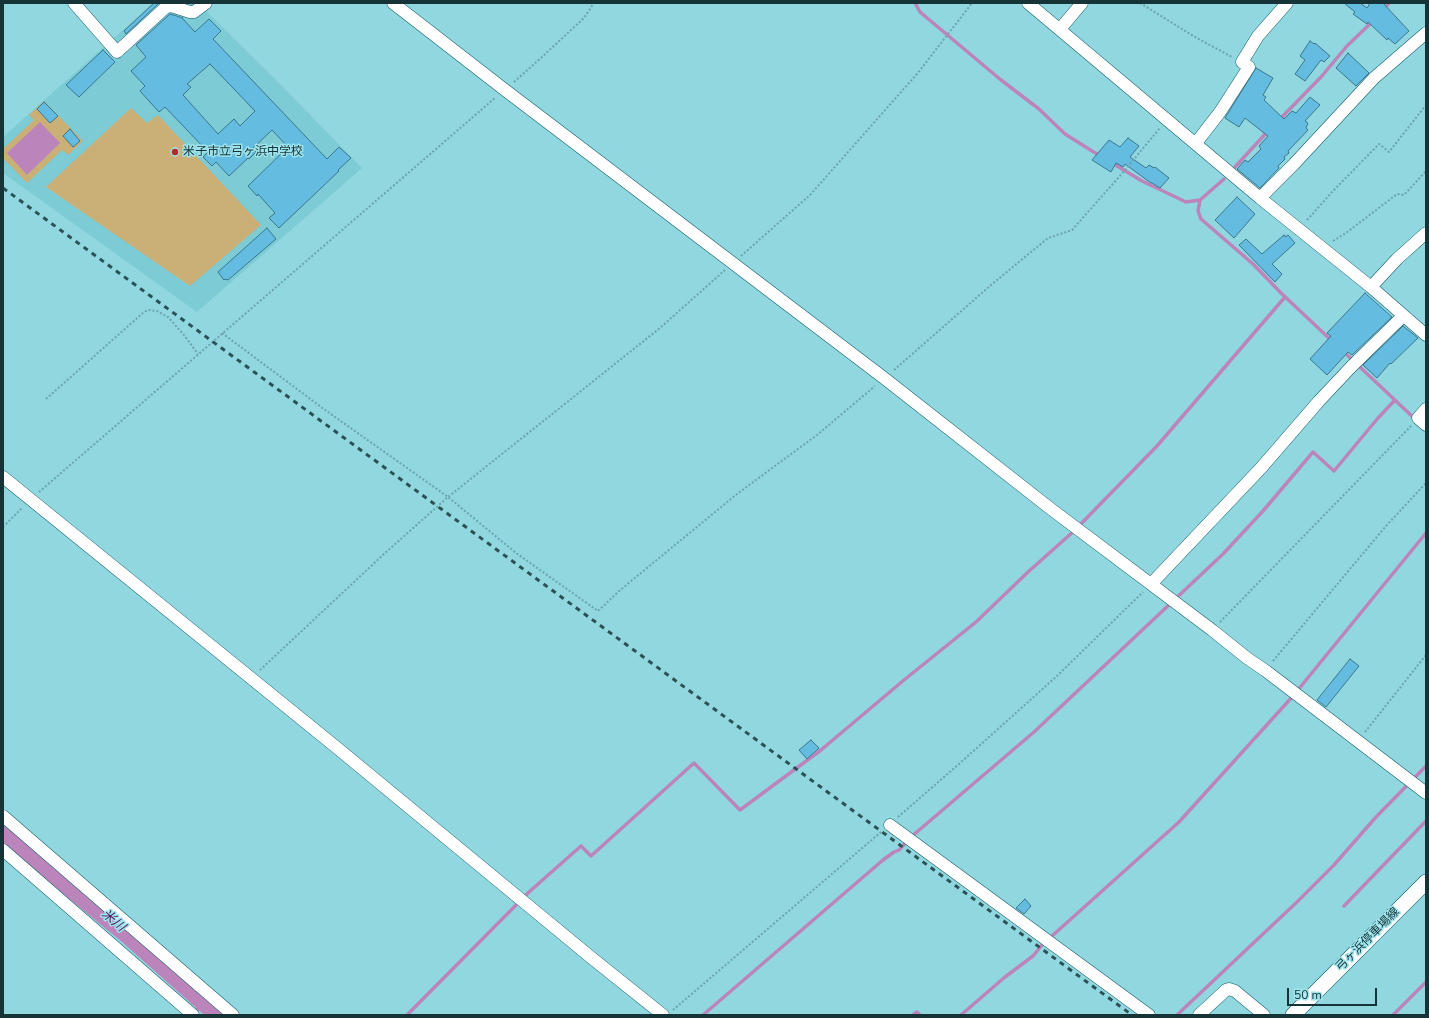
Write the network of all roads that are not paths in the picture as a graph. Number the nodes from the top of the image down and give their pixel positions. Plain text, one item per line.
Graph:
1 (74, 3) edge
2 (394, 3) edge
3 (1028, 3) edge
4 (1082, 3) edge
5 (1287, 3) edge
6 (204, 4) edge
7 (1060, 29) junction
8 (1426, 33) edge
9 (1196, 143) junction
10 (1260, 198) junction
11 (1426, 234) edge
12 (1371, 287) junction
13 (1403, 316) junction
14 (1424, 330) edge
15 (3, 477) edge
16 (1151, 584) junction
17 (1426, 793) edge
18 (3, 816) edge
19 (890, 825) road end
20 (3, 850) edge
21 (1426, 882) edge
22 (193, 1015) edge
23 (233, 1015) edge
24 (663, 1015) edge
25 (1148, 1015) edge
26 (1199, 1015) edge
27 (1264, 1015) edge
28 (1293, 1015) edge

1 - 6 street
2 - 16 street
3 - 7 street
4 - 7 street
5 - 9 street
7 - 9 street
8 - 10 street
9 - 10 street
10 - 12 street
11 - 12 street
12 - 13 street
13 - 14 street
13 - 16 street
15 - 24 street
16 - 17 street
18 - 23 street
19 - 25 street
20 - 22 street
21 - 28 main road, 弓ヶ浜停車場線
26 - 27 street

